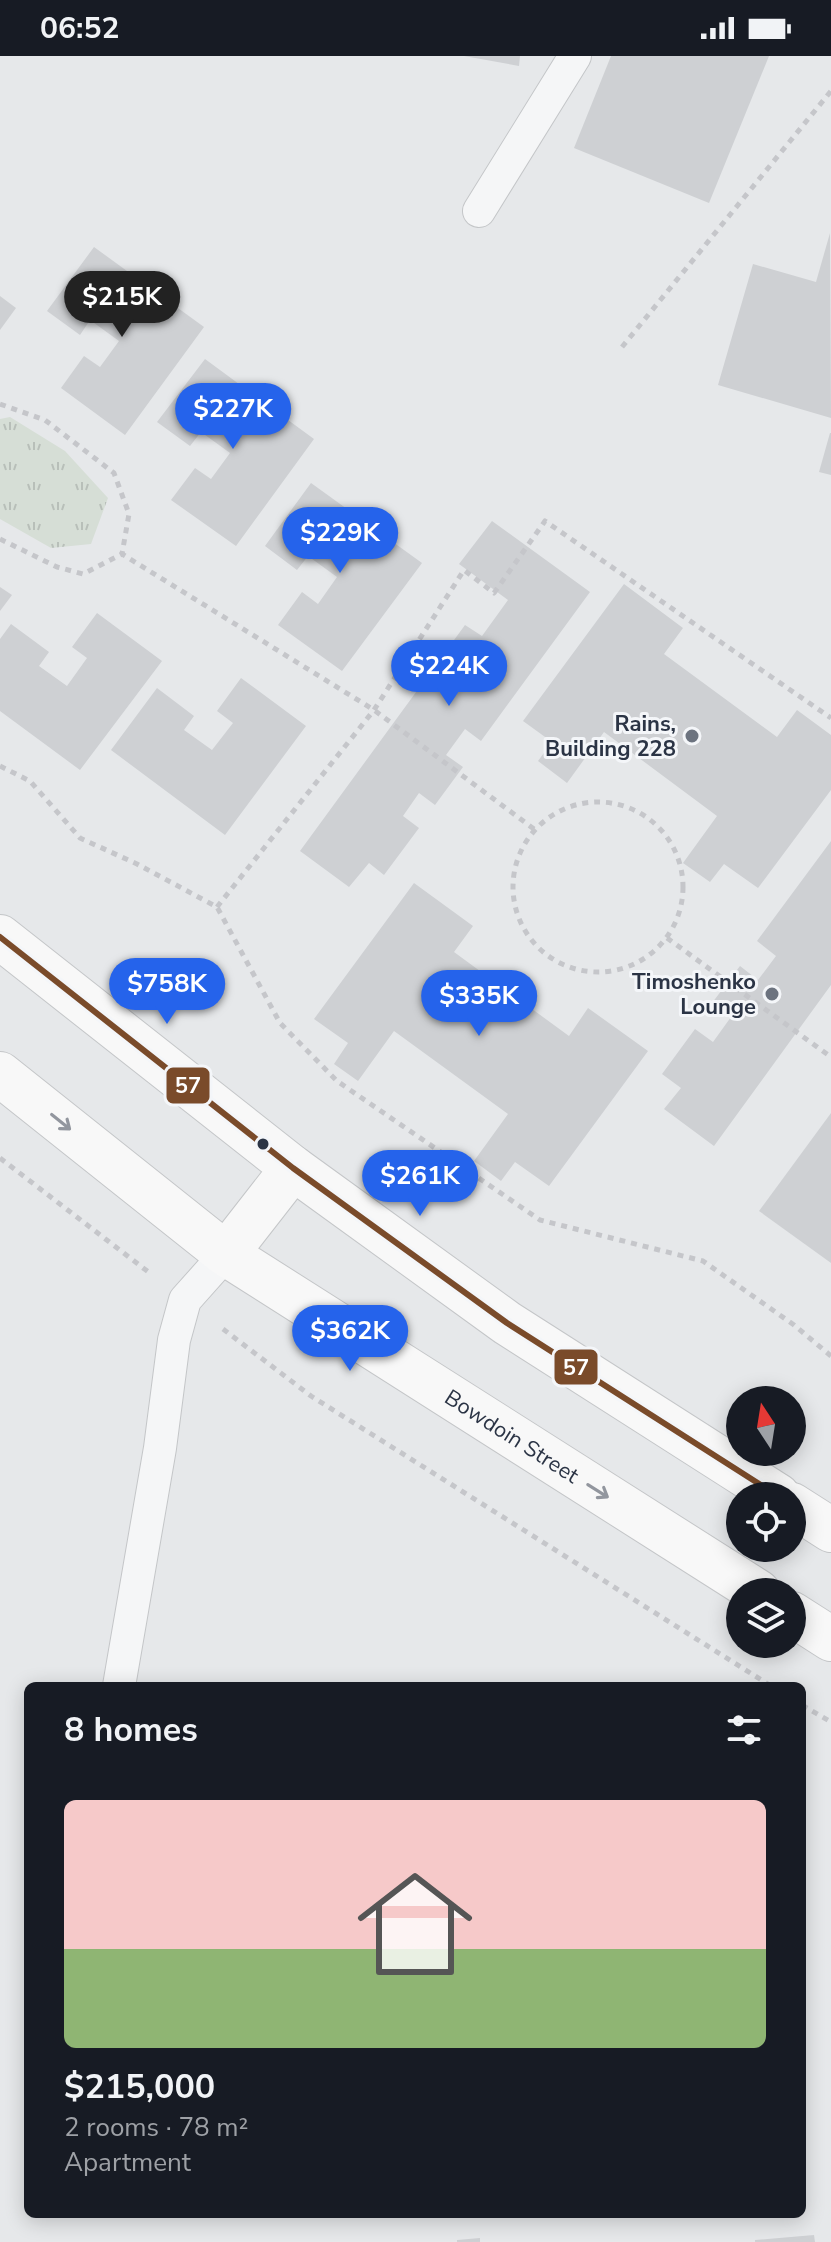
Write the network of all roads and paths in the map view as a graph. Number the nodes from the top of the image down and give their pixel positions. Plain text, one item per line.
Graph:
1 (575, 56) edge
2 (831, 91) edge
3 (479, 211) dead end
4 (622, 347) dead end
5 (0, 404) edge
6 (0, 539) edge
7 (122, 554) junction
8 (374, 710) junction
9 (831, 718) edge
10 (0, 766) edge
11 (534, 829) junction
12 (217, 907) junction
13 (0, 937) edge
14 (667, 938) junction
15 (831, 1057) edge
16 (0, 1074) edge
17 (0, 1158) edge
18 (293, 1168) junction
19 (226, 1254) junction
20 (185, 1300) junction
21 (831, 1356) edge
22 (756, 1482) edge
23 (806, 1514) edge
24 (831, 1530) edge
25 (736, 1578) edge
26 (806, 1623) edge
27 (831, 1639) edge
28 (120, 1682) edge
29 (765, 1682) edge
30 (806, 1707) edge
31 (831, 1722) edge

1 - 3 lane
2 - 4 path
5 - 7 path
6 - 7 path
7 - 8 path
8 - 9 path
8 - 11 path
8 - 12 path
10 - 12 path
11 - 14 path
11 - 14 path
12 - 21 path
13 - 18 street
14 - 15 path
16 -> 19 street, Bowdoin Street
17 - 20 path
18 - 19 street
18 - 22 street
19 - 20 lane
19 -> 25 street, Bowdoin Street
20 - 28 lane
20 - 29 path
23 - 24 street
26 - 27 street
30 - 31 path

